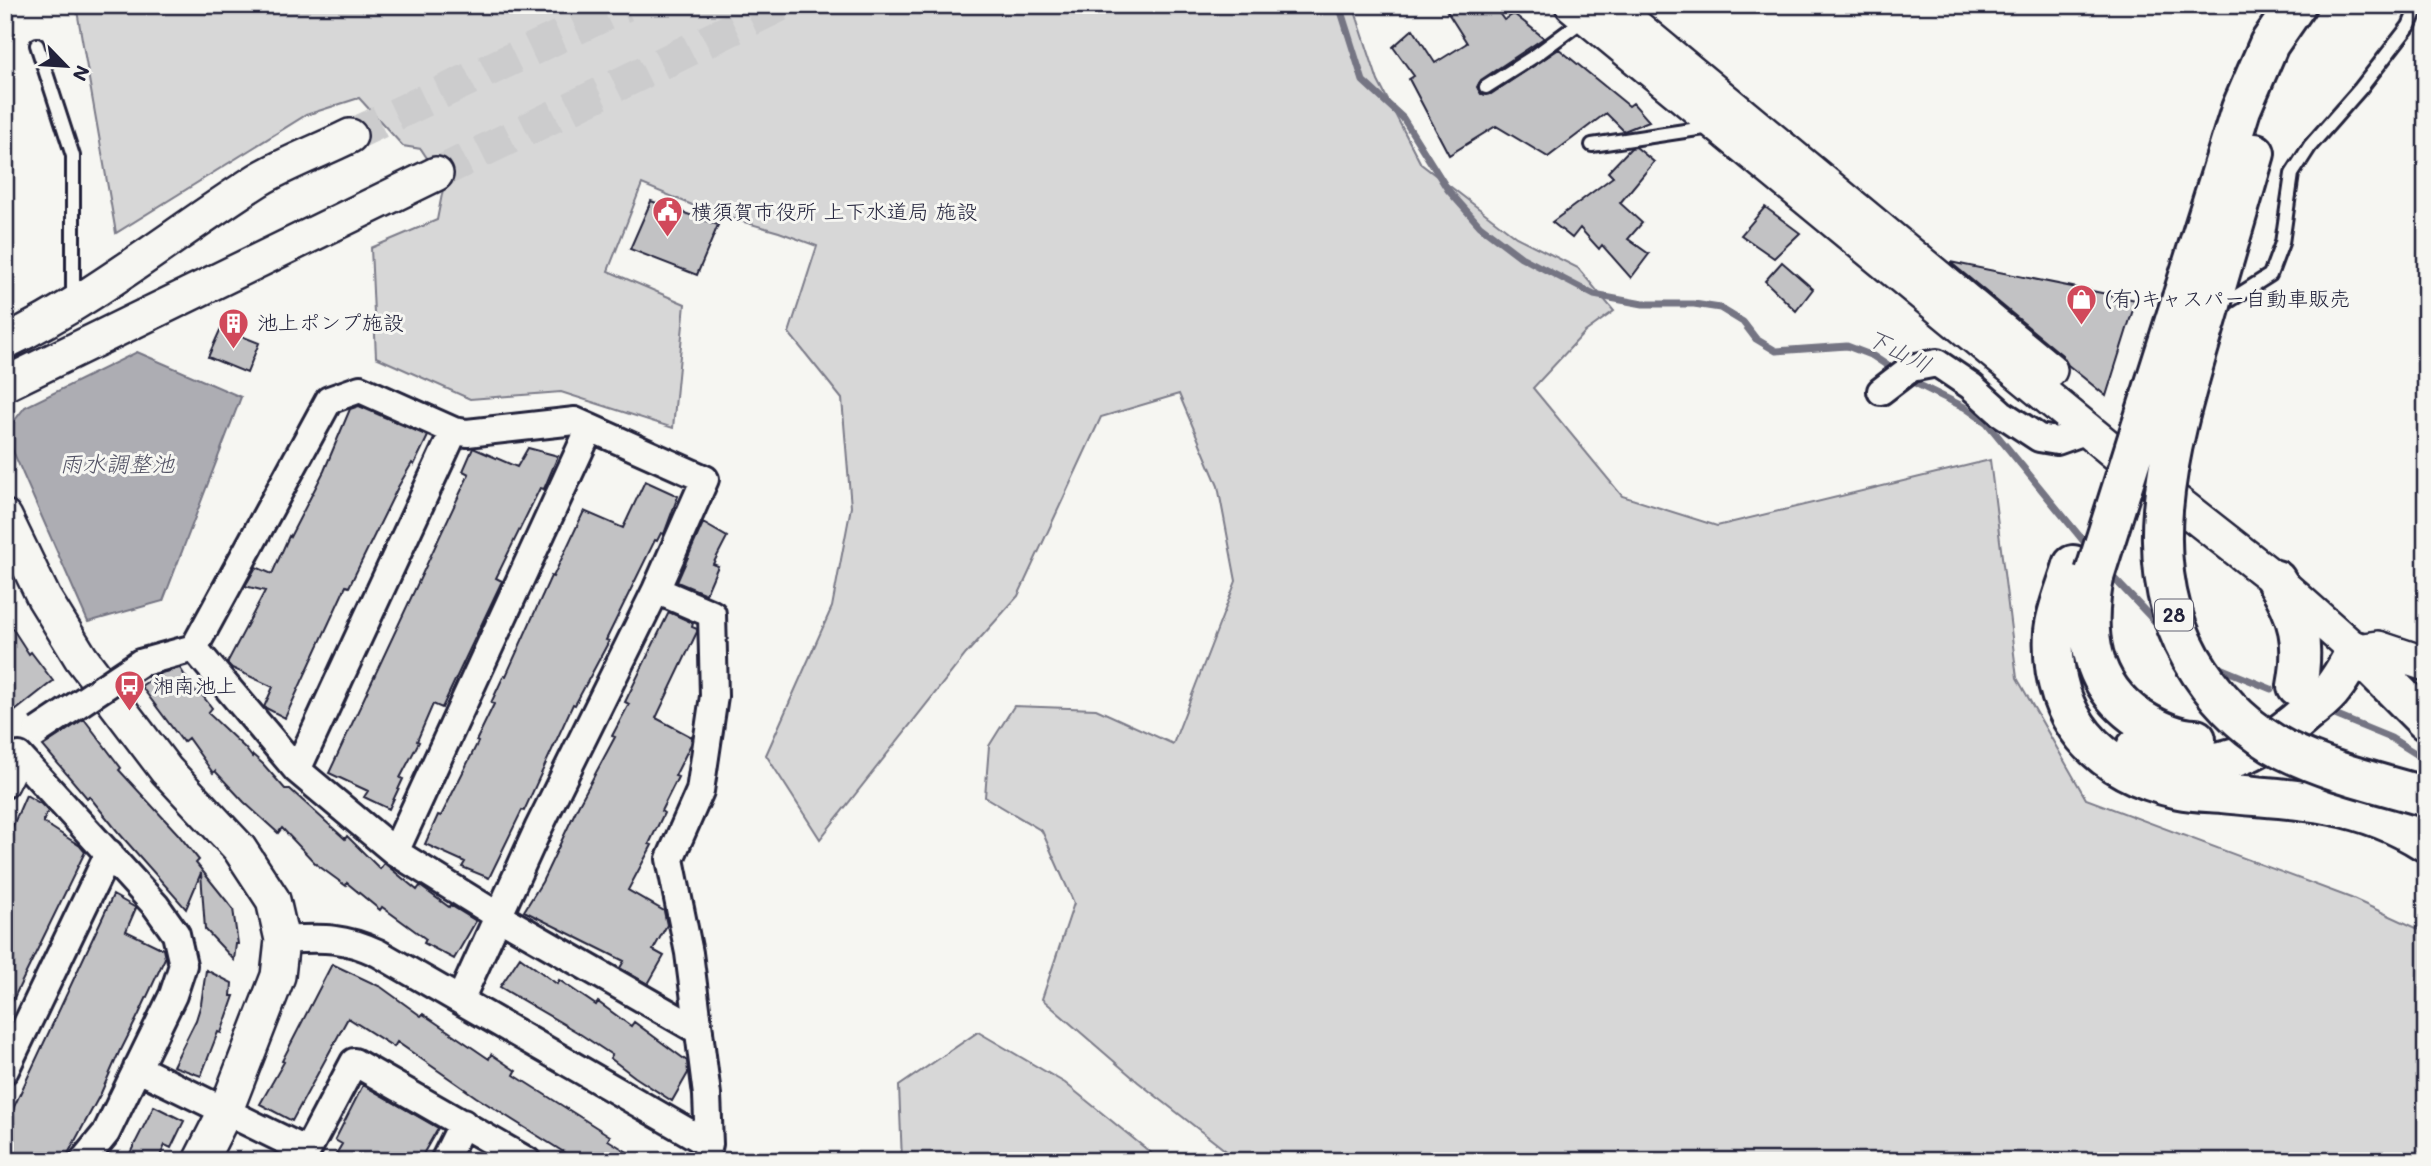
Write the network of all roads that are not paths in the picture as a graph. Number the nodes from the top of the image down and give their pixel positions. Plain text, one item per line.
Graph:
1 (2418, 5) edge
2 (2288, 6) edge
3 (1590, 9) edge
4 (37, 45) dead end
5 (1486, 87) dead end
6 (1718, 126) junction
7 (350, 136) tunnel mouth
8 (1592, 145) dead end
9 (436, 174) tunnel mouth
10 (73, 306) junction
11 (2189, 306) junction
12 (5, 342) edge
13 (5, 384) edge
14 (1883, 389) dead end
15 (590, 428) junction
16 (2088, 430) junction
17 (454, 431) junction
18 (2144, 462) junction
19 (5, 517) edge
20 (2084, 569) junction
21 (2276, 580) junction
22 (656, 590) junction
23 (194, 648) junction
24 (2367, 650) junction
25 (2426, 664) edge
26 (2298, 686) junction
27 (2426, 697) edge
28 (2426, 721) edge
29 (12, 748) edge
30 (297, 770) junction
31 (5, 784) edge
32 (2426, 797) edge
33 (2426, 842) edge
34 (395, 852) junction
35 (109, 853) junction
36 (499, 917) junction
37 (282, 940) junction
38 (460, 1000) junction
39 (699, 1031) junction
40 (137, 1068) junction
41 (5, 1070) edge
42 (226, 1110) junction
43 (463, 1123) junction
44 (707, 1152) edge
45 (305, 1156) edge
46 (83, 1161) edge
47 (200, 1161) edge
48 (444, 1161) edge
49 (527, 1161) edge

1 - 11 lane
2 - 11 highway, 28
2 - 11 highway
3 - 5 lane
3 - 6 street
3 - 18 street
4 - 10 lane
6 - 8 lane
6 - 16 street
7 - 10 street
9 - 13 street
10 - 12 street
11 - 18 lane
11 - 20 highway
11 - 32 highway, 28, bridge
14 - 16 street
15 - 17 street
15 - 22 street
15 - 34 street
16 - 18 street
17 - 23 street
17 - 30 street
18 - 21 street
18 - 24 street
19 - 37 street
20 - 24 highway
20 - 26 highway
20 - 33 highway
21 - 24 street
21 - 26 highway
22 - 36 street
22 - 39 street
23 - 29 street, bridge
23 - 30 street
24 - 25 street
24 - 26 highway
24 - 27 highway
24 - 28 highway
29 - 31 street
29 - 35 street
30 - 34 street
34 - 36 street
35 - 40 street
35 - 41 street
36 - 38 street
36 - 39 street
37 - 38 street
37 - 42 street
38 - 44 street
39 - 44 street
40 - 42 street
40 - 46 street
42 - 45 street
42 - 47 street
43 - 45 street
43 - 48 street
43 - 49 street

